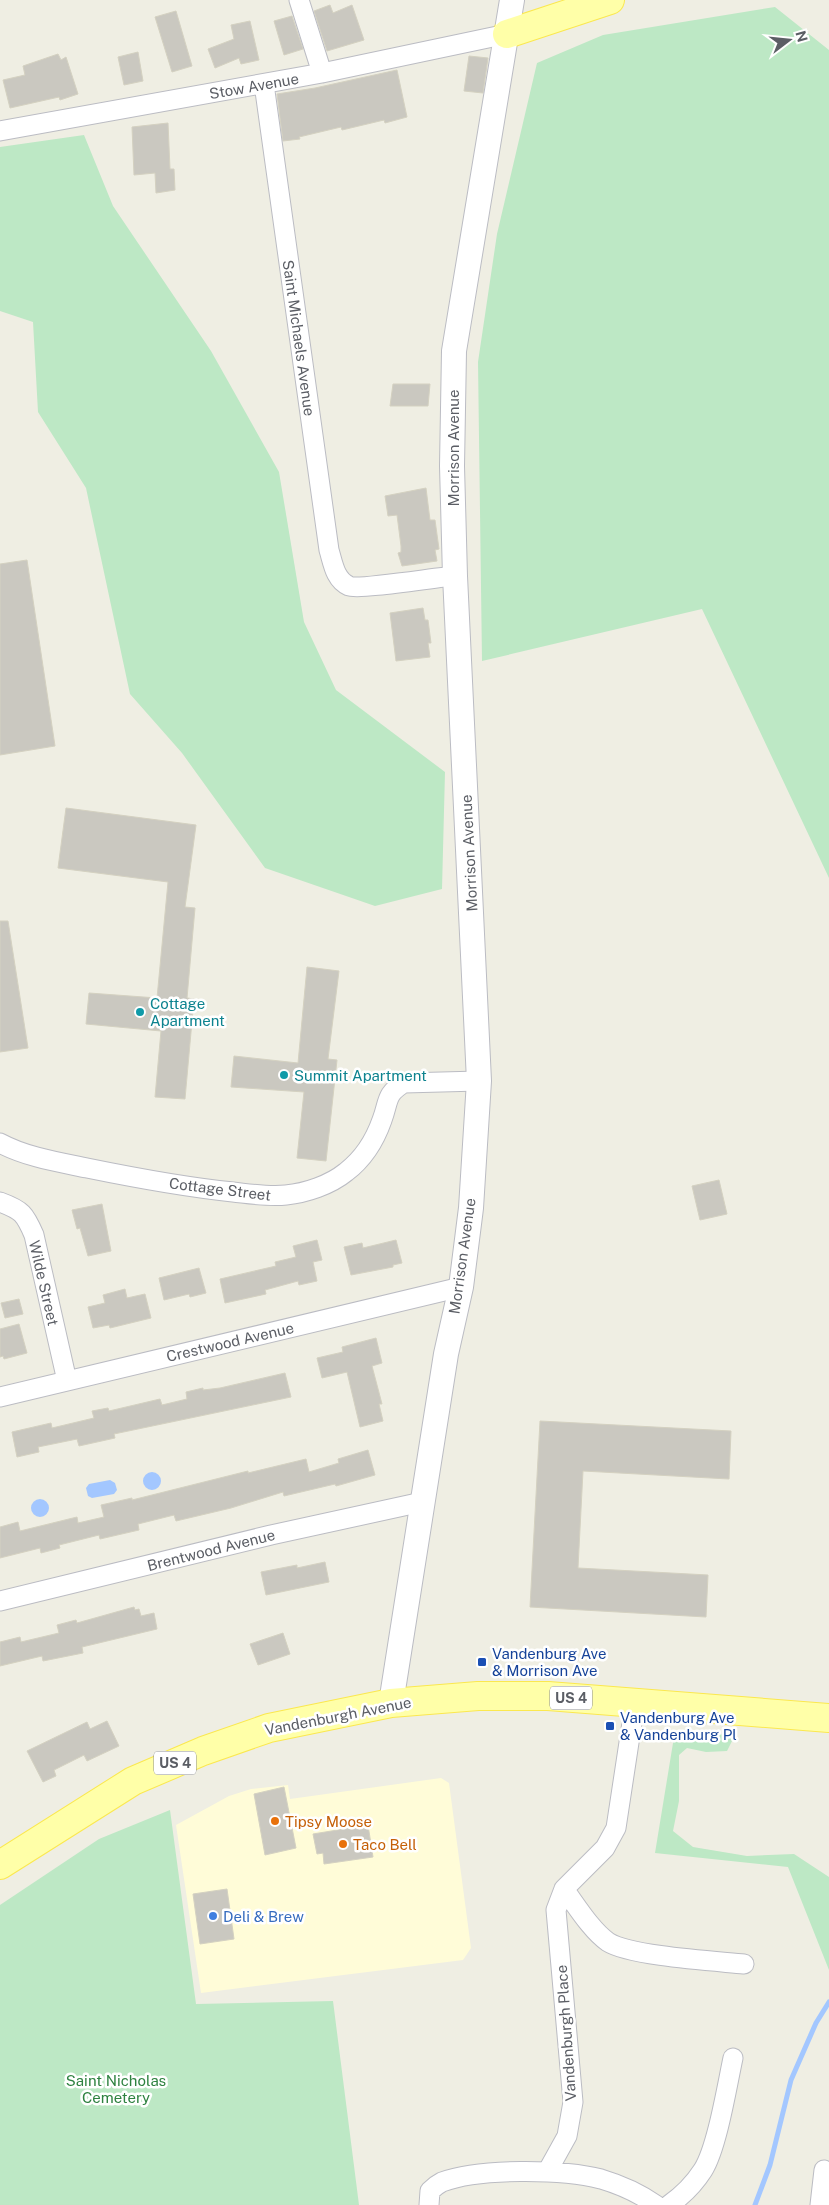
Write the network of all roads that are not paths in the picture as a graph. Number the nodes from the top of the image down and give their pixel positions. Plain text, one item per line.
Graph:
1 (299, 0) edge
2 (512, 0) edge
3 (610, 0) edge
4 (507, 34) junction
5 (322, 74) junction
6 (264, 84) junction
7 (0, 131) edge
8 (455, 576) junction
9 (479, 1081) junction
10 (0, 1143) edge
11 (0, 1202) edge
12 (461, 1287) junction
13 (67, 1381) junction
14 (0, 1397) edge
15 (422, 1502) junction
16 (0, 1601) edge
17 (390, 1703) junction
18 (635, 1703) junction
19 (829, 1718) edge
20 (0, 1865) edge
21 (564, 1889) junction
22 (744, 1964) dead end
23 (733, 2058) dead end
24 (824, 2170) dead end
25 (547, 2172) junction
26 (429, 2205) edge
27 (656, 2205) edge
28 (669, 2205) edge
29 (820, 2205) edge

1 - 5 street
2 - 4 street, Morrison Avenue
3 - 4 main road
4 - 5 street, Stow Avenue
4 - 8 street, Morrison Avenue
5 - 6 street, Stow Avenue
6 - 7 street, Stow Avenue
6 - 8 street, Saint Michaels Avenue
8 - 9 street, Morrison Avenue
9 - 10 street, Cottage Street
9 - 12 street, Morrison Avenue
11 - 13 street, Wilde Street
12 - 13 street, Crestwood Avenue
12 - 15 street, Morrison Avenue
13 - 14 street, Crestwood Avenue
15 - 16 street, Brentwood Avenue
15 - 17 street, Morrison Avenue
17 - 18 main road, Vandenburgh Avenue / US 4
17 - 20 main road, Vandenburgh Avenue / US 4
18 - 19 main road, Vandenburgh Avenue / US 4
18 - 21 street, Vandenburgh Place
21 - 22 street
21 - 25 street, Vandenburgh Place
23 - 28 street
24 - 29 street
25 - 26 street
25 - 27 street

